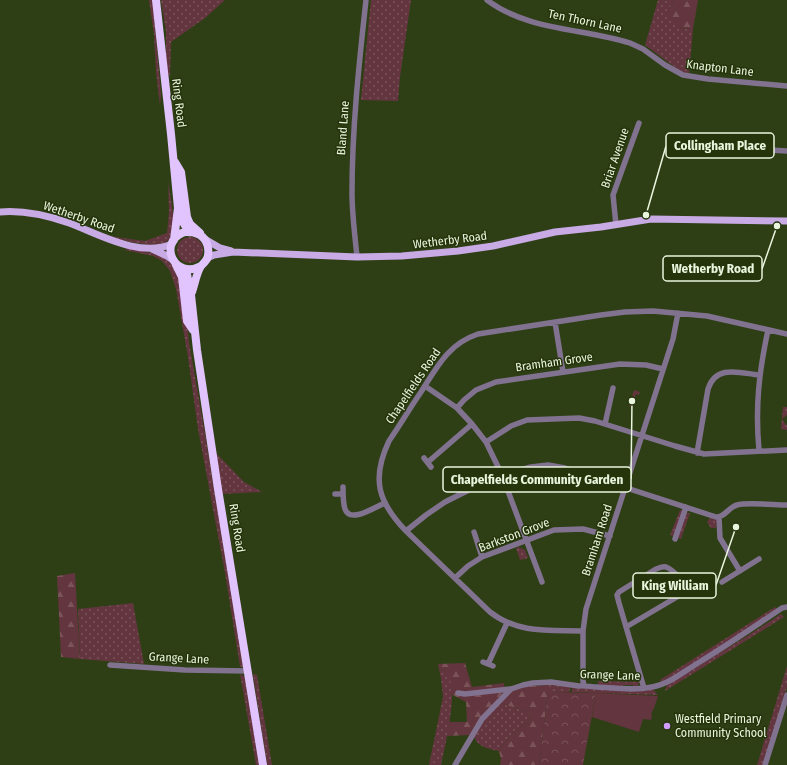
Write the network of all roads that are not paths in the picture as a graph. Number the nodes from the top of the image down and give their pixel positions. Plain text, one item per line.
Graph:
1 (156, 0) edge
2 (366, 0) edge
3 (487, 0) edge
4 (655, 57) joint
5 (787, 86) edge
6 (639, 123) dead end
7 (682, 145) dead end
8 (787, 151) edge
9 (174, 160) junction
10 (178, 208) junction
11 (0, 212) edge
12 (787, 221) edge
13 (616, 225) junction
14 (189, 232) junction
15 (206, 239) junction
16 (173, 242) junction
17 (149, 248) junction
18 (233, 252) junction
19 (357, 257) junction
20 (207, 258) junction
21 (172, 259) junction
22 (201, 266) junction
23 (186, 270) junction
24 (192, 295) junction
25 (678, 313) junction
26 (555, 322) junction
27 (768, 330) junction
28 (195, 333) junction
29 (787, 334) edge
30 (664, 369) junction
31 (563, 372) junction
32 (759, 375) junction
33 (425, 386) junction
34 (612, 388) dead end
35 (457, 408) junction
36 (472, 424) junction
37 (605, 424) junction
38 (642, 436) junction
39 (486, 442) junction
40 (759, 450) junction
41 (787, 450) edge
42 (697, 452) junction
43 (428, 462) dead end
44 (502, 475) junction
45 (343, 486) dead end
46 (626, 487) junction
47 (335, 494) dead end
48 (343, 494) junction
49 (385, 503) junction
50 (787, 505) edge
51 (686, 507) junction
52 (719, 517) junction
53 (406, 531) junction
54 (474, 532) dead end
55 (610, 536) junction
56 (675, 539) dead end
57 (526, 541) junction
58 (482, 557) junction
59 (759, 559) dead end
60 (740, 571) junction
61 (455, 578) junction
62 (542, 582) dead end
63 (722, 582) dead end
64 (787, 607) edge
65 (507, 623) junction
66 (626, 628) junction
67 (583, 631) junction
68 (488, 664) dead end
69 (110, 665) dead end
70 (248, 671) junction
71 (584, 685) junction
72 (644, 688) junction
73 (511, 689) junction
74 (458, 693) dead end
75 (787, 695) edge
76 (263, 765) edge
77 (455, 765) edge
78 (765, 765) edge

1 - 9 highway, Ring Road
2 - 19 street, Bland Lane
3 - 4 street, Ten Thorn Lane
4 - 5 street, Knapton Lane
6 - 13 street, Briar Avenue
7 - 8 street
9 - 10 highway, Ring Road
9 - 15 highway
10 - 14 highway, Ring Road
10 - 16 highway, Ring Road
11 - 17 main road, Wetherby Road
12 - 13 main road, Wetherby Road
13 - 19 main road, Wetherby Road
14 - 15 highway
14 - 16 highway
15 - 18 main road, Wetherby Road
15 - 20 highway
16 - 17 main road, Wetherby Road
16 - 21 highway
17 - 21 main road, Wetherby Road
18 - 19 main road, Wetherby Road
18 - 20 main road, Wetherby Road
20 - 22 highway
21 - 23 highway
21 - 28 highway
22 - 23 highway
22 - 24 highway, Ring Road
23 - 24 highway, Ring Road
24 - 28 highway, Ring Road
25 - 26 street, Chapelfields Road
25 - 27 street, Chapelfields Road
25 - 30 street, Bramham Road
26 - 31 street
26 - 33 street, Chapelfields Road
27 - 29 street, Chapelfields Road
27 - 32 street
28 - 70 highway, Ring Road
30 - 31 street, Bramham Grove
30 - 38 street, Bramham Road
31 - 35 street, Bramham Grove
32 - 40 street
32 - 42 street
33 - 35 street
33 - 49 street, Chapelfields Road
34 - 37 street
35 - 36 street
36 - 39 street
36 - 43 street
37 - 38 street
37 - 39 street
38 - 42 street
38 - 46 street, Bramham Road
39 - 44 street
40 - 41 street
40 - 42 street
44 - 46 street
44 - 53 street
44 - 57 street
45 - 48 street
46 - 51 street
46 - 55 street, Bramham Road
47 - 48 street
48 - 49 street
49 - 53 street, Chapelfields Road
50 - 52 street
51 - 52 street
51 - 56 street
52 - 60 street
53 - 61 street, Chapelfields Road
54 - 58 street
55 - 57 street, Barkston Grove
55 - 67 street, Bramham Road
57 - 58 street, Barkston Grove
57 - 62 street
58 - 61 street, Barkston Grove
59 - 60 street
60 - 63 street
61 - 65 street, Chapelfields Road
64 - 72 street, Grange Lane
65 - 67 street, Chapelfields Road
65 - 68 street
66 - 66 street
66 - 72 street
67 - 71 street, Bramham Road
69 - 70 street, Grange Lane
70 - 76 highway, Ring Road
71 - 72 street, Grange Lane
71 - 73 street, Grange Lane
73 - 74 street, Grange Lane
73 - 77 street
75 - 78 street

